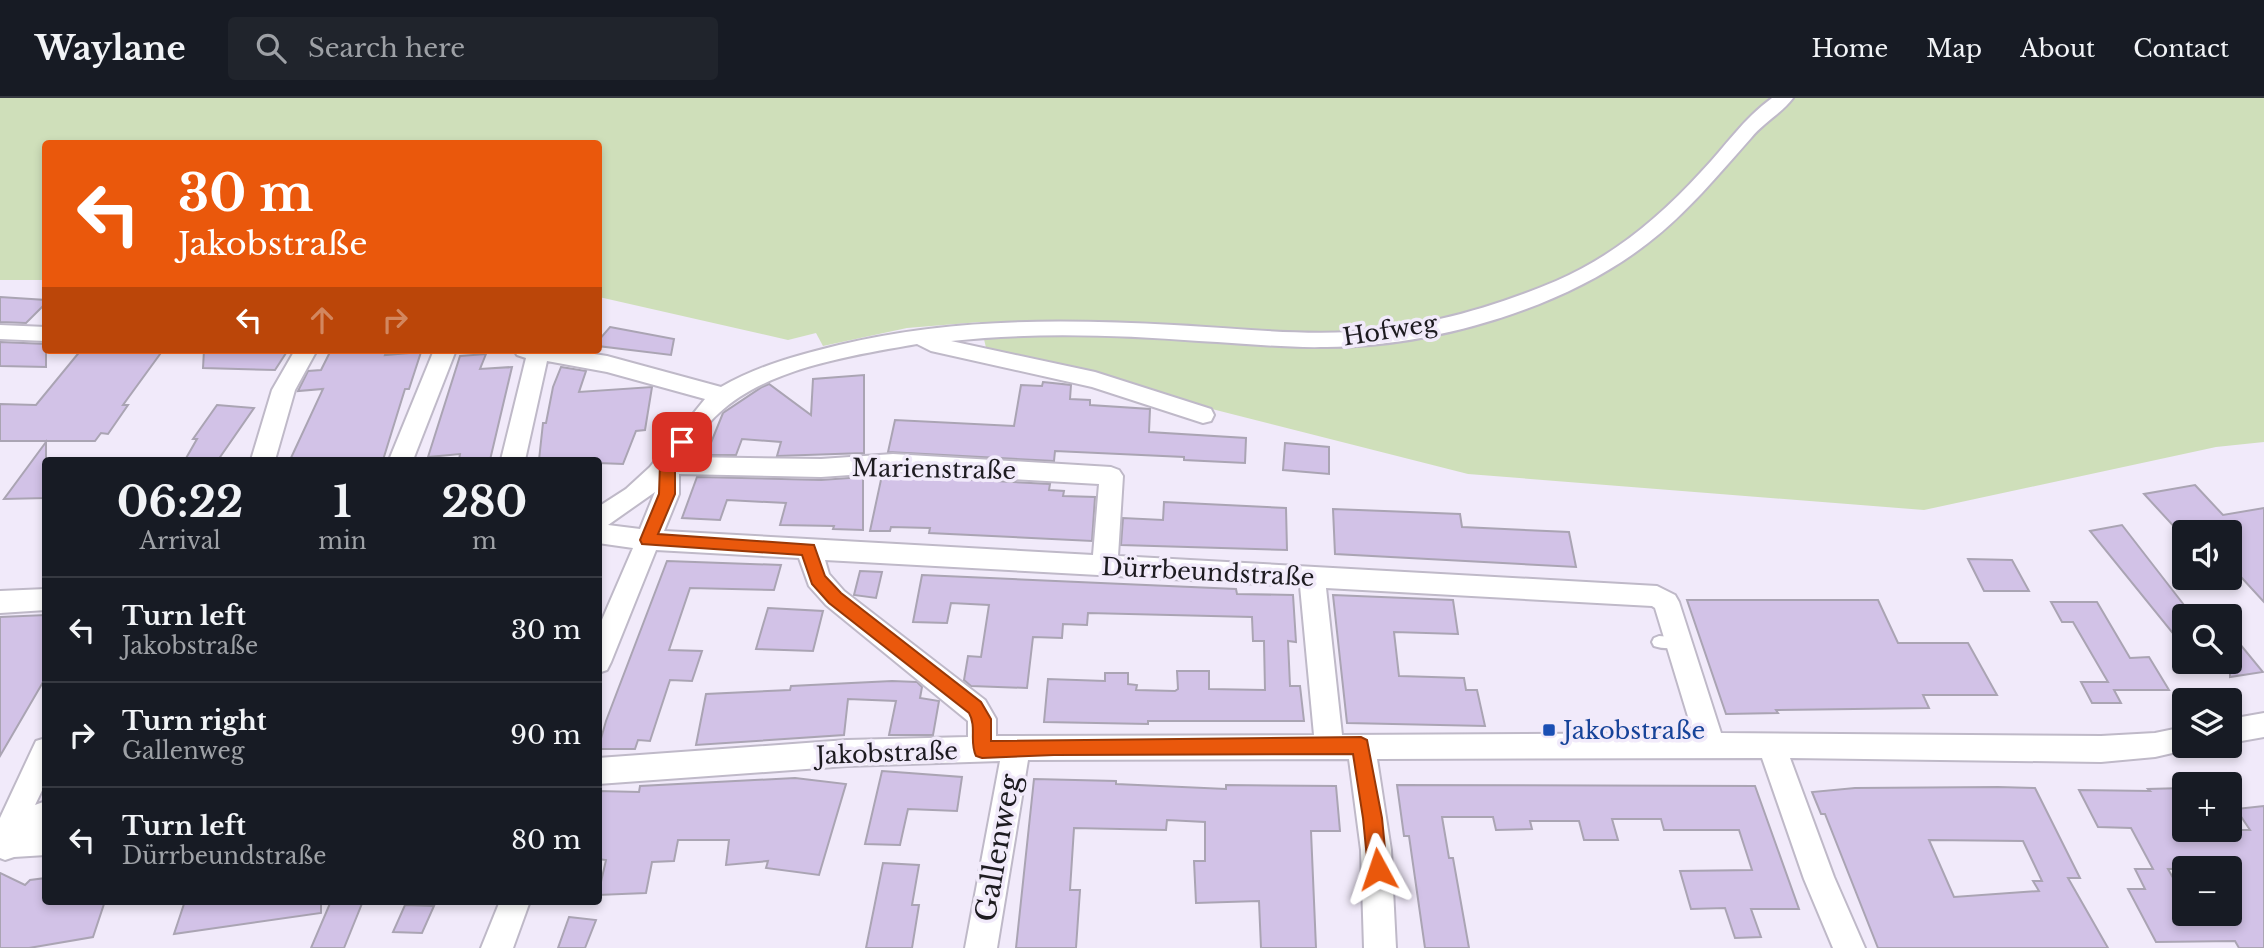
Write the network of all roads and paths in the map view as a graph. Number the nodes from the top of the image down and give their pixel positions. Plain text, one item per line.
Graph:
1 (1784, 98) edge
2 (0, 332) edge
3 (42, 334) edge
4 (920, 335) junction
5 (303, 354) edge
6 (443, 354) edge
7 (531, 354) edge
8 (549, 354) edge
9 (723, 396) junction
10 (1203, 415) dead end
11 (264, 457) edge
12 (402, 457) edge
13 (514, 457) edge
14 (667, 464) junction
15 (602, 517) edge
16 (602, 534) edge
17 (648, 540) junction
18 (809, 549) junction
19 (1105, 566) junction
20 (1312, 579) junction
21 (42, 599) edge
22 (0, 602) edge
23 (602, 652) edge
24 (2264, 725) edge
25 (2242, 729) edge
26 (2172, 741) edge
27 (1329, 745) junction
28 (1711, 745) junction
29 (1361, 746) junction
30 (1772, 746) junction
31 (1016, 749) junction
32 (982, 750) junction
33 (42, 758) edge
34 (602, 771) edge
35 (42, 817) edge
36 (42, 842) edge
37 (4, 847) edge
38 (513, 905) edge
39 (496, 948) edge
40 (981, 948) edge
41 (1380, 948) edge
42 (1849, 948) edge

1 - 4 street, Hofweg
2 - 3 street
4 - 9 street, Hofweg
4 - 10 street
5 - 11 street
6 - 12 street
7 - 13 street
8 - 9 street
9 - 14 street, Hofweg
14 - 15 street, Hofweg
14 - 17 street
14 - 19 street, Marienstraße
16 - 17 street, Dürrbeundstraße
17 - 18 street, Dürrbeundstraße
17 - 23 street
18 - 19 street, Dürrbeundstraße
18 - 32 street, Gallenweg
19 - 20 street, Dürrbeundstraße
20 - 27 street
20 - 28 street, Dürrbeundstraße
21 - 22 street
24 - 25 street
26 - 30 street, Jakobstraße
27 - 29 street, Jakobstraße
27 - 31 street, Jakobstraße
28 - 29 street, Jakobstraße
28 - 30 street, Jakobstraße
29 - 41 street
30 - 42 street
31 - 32 street, Jakobstraße
31 - 40 street, Gallenweg
32 - 34 street, Jakobstraße
33 - 37 street
35 - 37 street
36 - 37 street
38 - 39 street

